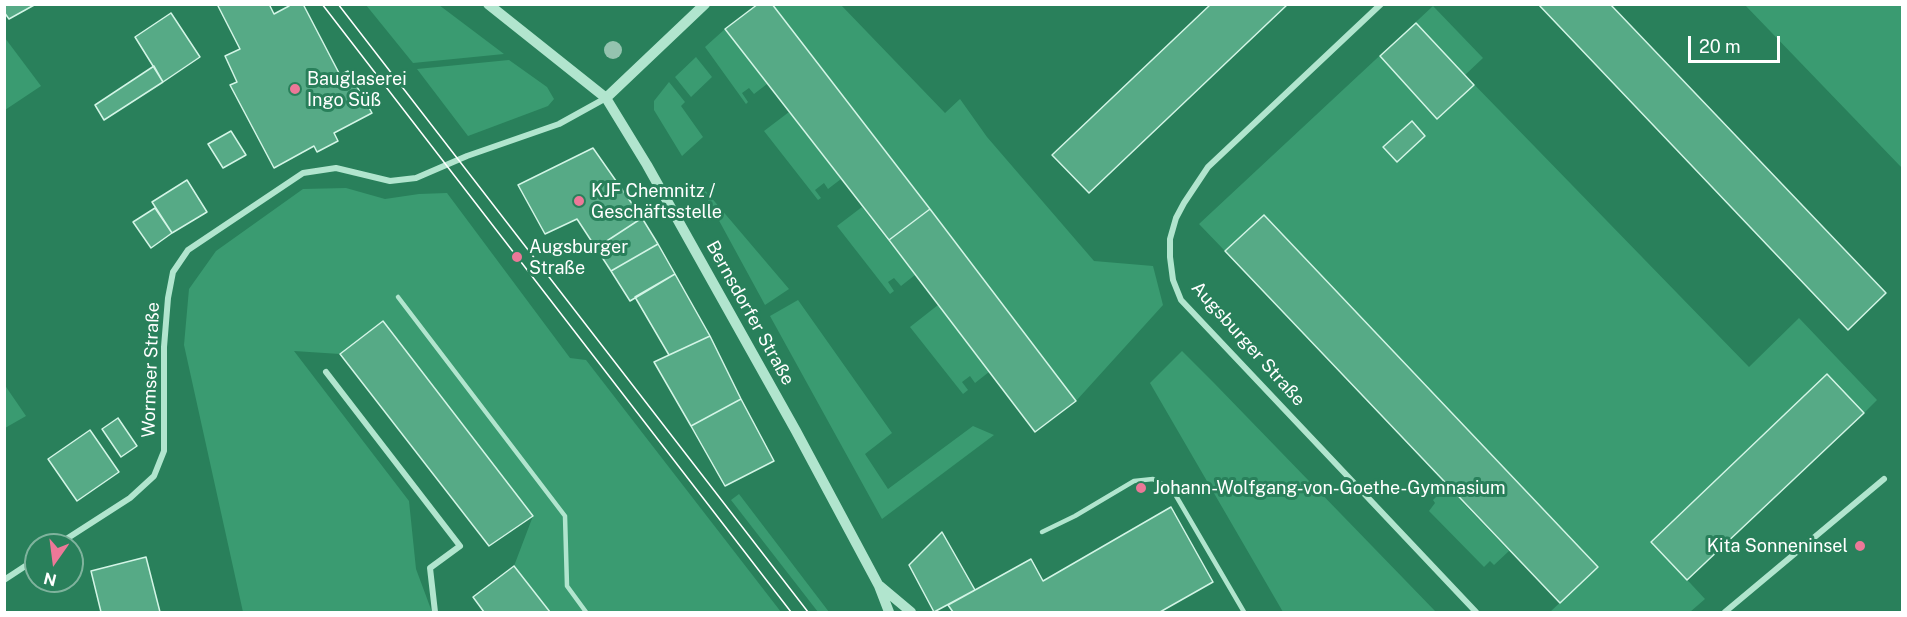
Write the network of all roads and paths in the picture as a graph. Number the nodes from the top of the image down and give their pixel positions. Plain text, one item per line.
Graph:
1 (488, 4) edge
2 (705, 4) edge
3 (1381, 4) edge
4 (606, 98) junction
5 (399, 297) dead end
6 (326, 372) dead end
7 (1884, 479) dead end
8 (1042, 532) dead end
9 (76, 533) edge
10 (24, 567) edge
11 (4, 580) edge
12 (879, 586) junction
13 (435, 612) edge
14 (586, 612) edge
15 (889, 612) edge
16 (911, 612) edge
17 (1244, 612) edge
18 (1476, 612) edge
19 (1725, 612) edge

1 - 4 street, Bernsdorfer Straße
2 - 4 street
3 - 18 street, Augsburger Straße
4 - 9 street, Wormser Straße
4 - 12 street, Bernsdorfer Straße
5 - 14 lane
6 - 13 street
7 - 19 street
8 - 17 lane
10 - 11 street
12 - 15 street, Bernsdorfer Straße
12 - 16 street, Bernsdorfer Straße

